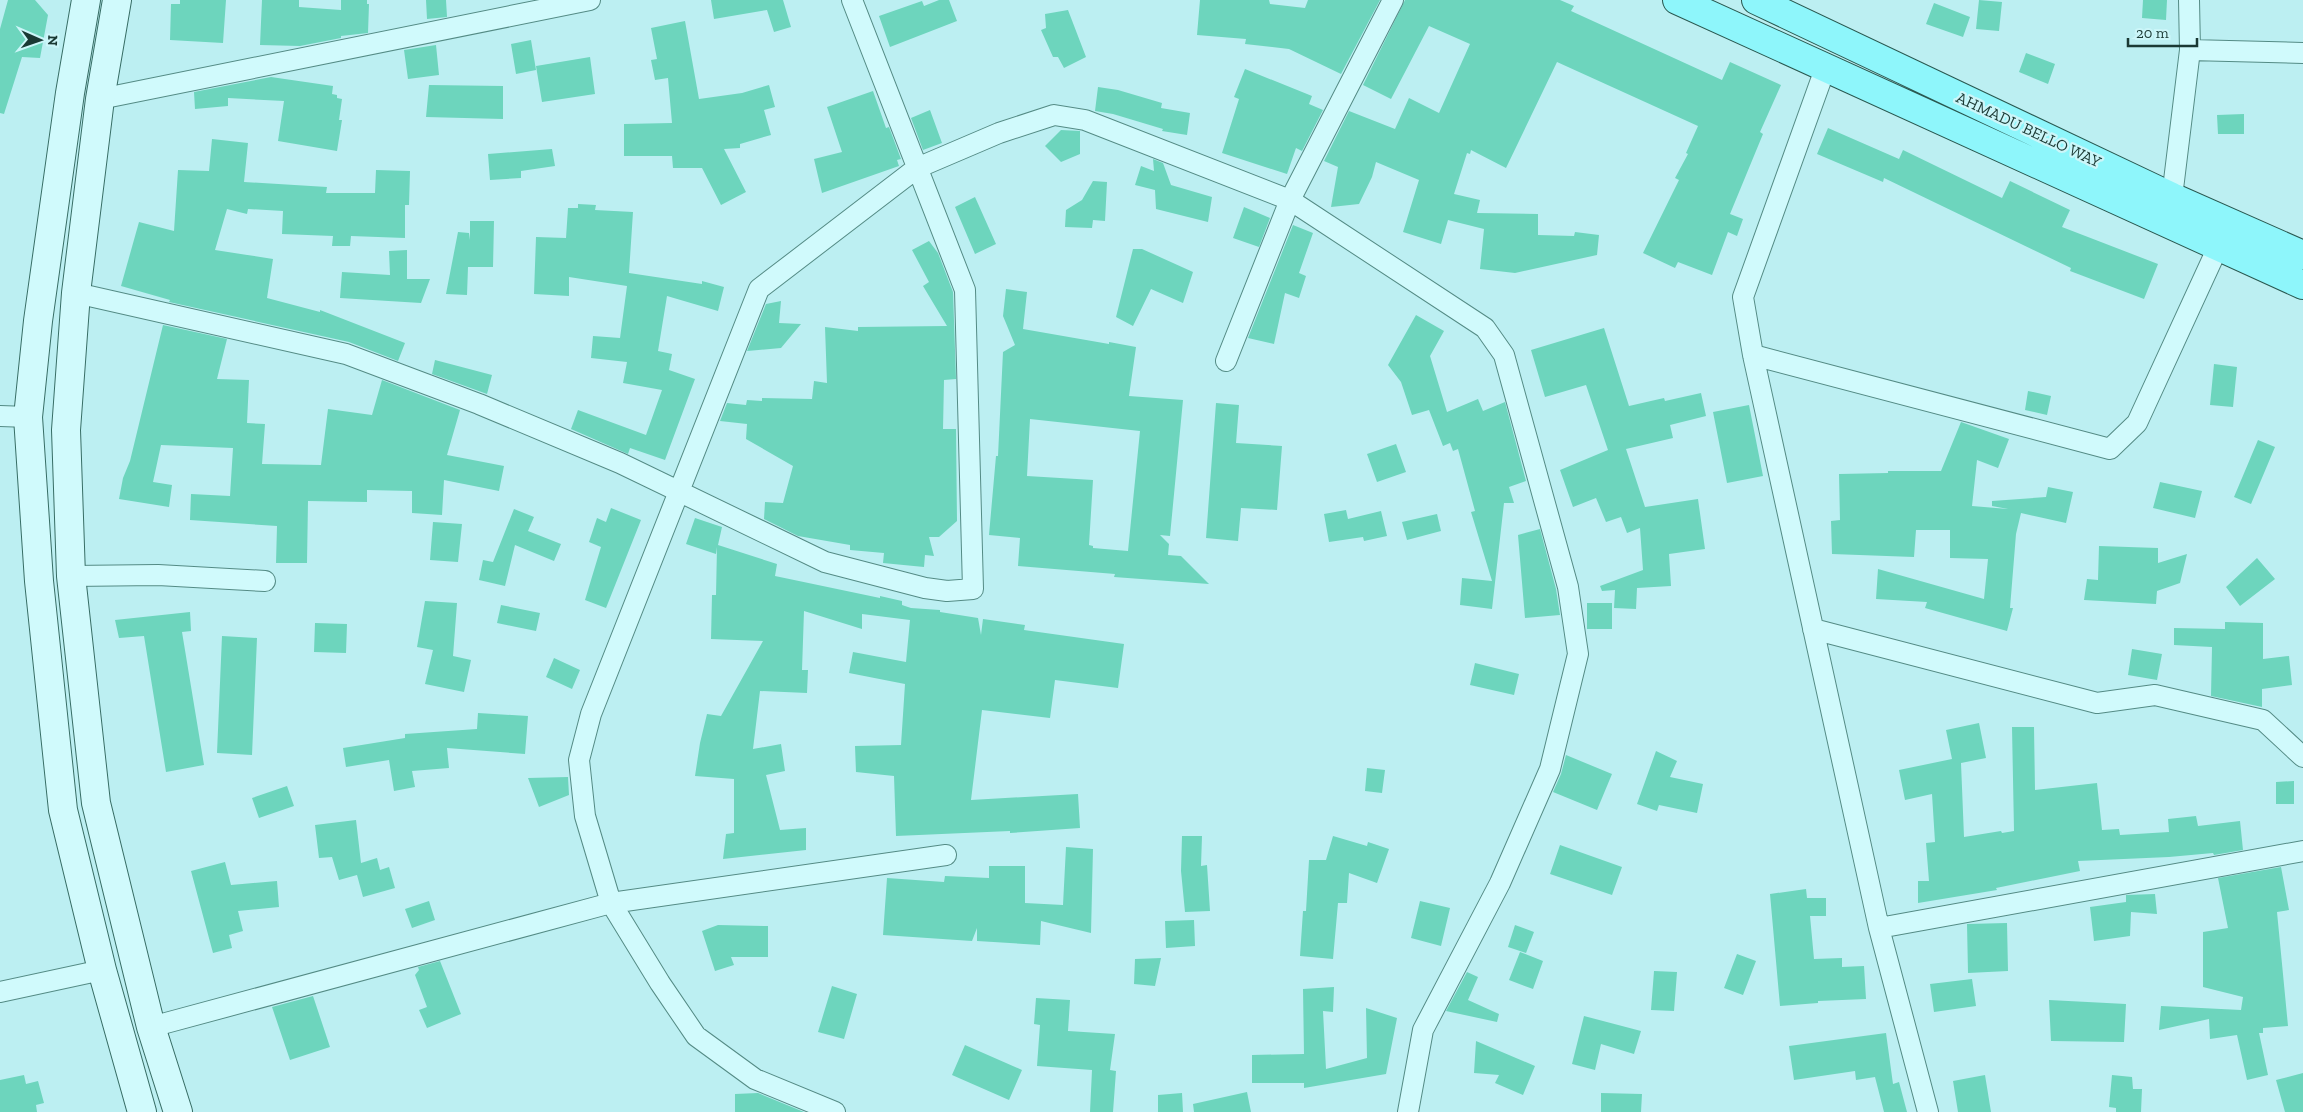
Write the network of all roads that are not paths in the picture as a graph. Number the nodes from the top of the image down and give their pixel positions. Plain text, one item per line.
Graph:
1 (86, 0) edge
2 (116, 0) edge
3 (590, 0) edge
4 (852, 0) edge
5 (1394, 0) edge
6 (1677, 0) edge
7 (1756, 0) edge
8 (2189, 0) edge
9 (2190, 50) junction
10 (2303, 53) edge
11 (1826, 69) junction
12 (100, 99) junction
13 (916, 168) junction
14 (2172, 197) junction
15 (1290, 200) junction
16 (2218, 247) junction
17 (2303, 256) edge
18 (2303, 285) edge
19 (76, 293) junction
20 (1752, 355) junction
21 (1226, 361) dead end
22 (0, 416) edge
23 (28, 417) junction
24 (678, 491) junction
25 (71, 576) junction
26 (265, 581) dead end
27 (1813, 629) junction
28 (2303, 757) edge
29 (2303, 851) edge
30 (946, 855) dead end
31 (611, 903) junction
32 (1880, 928) junction
33 (102, 970) junction
34 (0, 992) edge
35 (152, 1027) junction
36 (142, 1112) edge
37 (178, 1112) edge
38 (835, 1112) edge
39 (1408, 1112) edge
40 (1928, 1112) edge

1 - 23 main road
2 - 12 main road
3 - 12 street
4 - 13 street
5 - 15 street
6 - 11 main road
7 - 14 main road, AHMADU BELLO WAY
8 - 9 street
9 - 10 street
9 - 14 street
11 - 16 main road
11 - 20 street
12 - 19 main road
13 - 15 street
13 - 24 street
13 - 24 street
14 - 17 main road, AHMADU BELLO WAY
15 - 21 street
15 - 39 street
16 - 18 main road
16 - 20 street
19 - 24 street
19 - 25 main road
20 - 27 street
22 - 23 street
23 - 33 main road
24 - 31 street
25 - 26 street
25 - 35 main road
27 - 28 street
27 - 32 street
29 - 32 street
30 - 31 street
31 - 35 street
31 - 38 street
32 - 40 street
33 - 34 street
33 - 36 main road
35 - 37 main road

